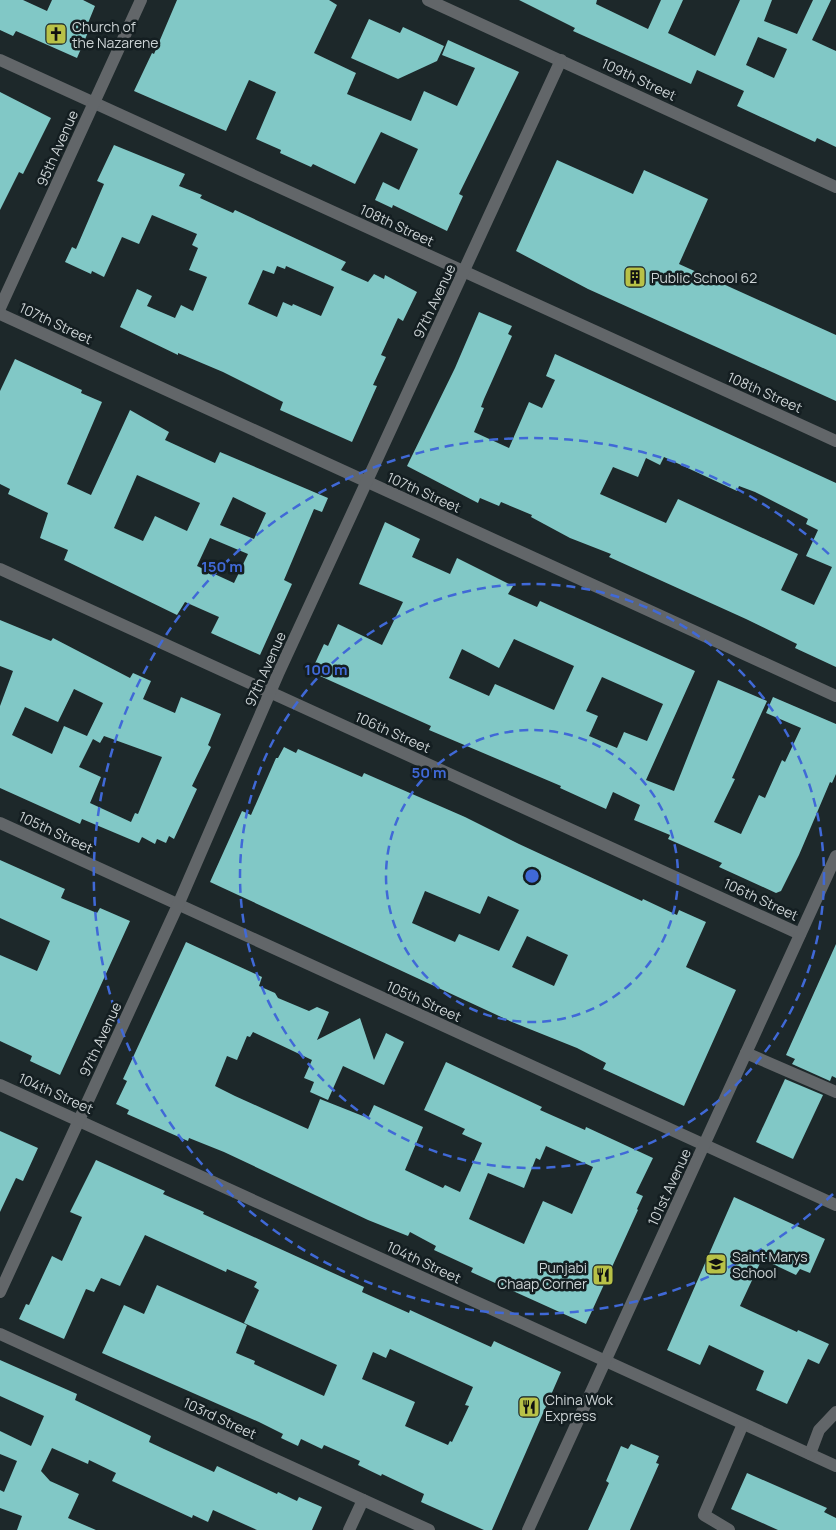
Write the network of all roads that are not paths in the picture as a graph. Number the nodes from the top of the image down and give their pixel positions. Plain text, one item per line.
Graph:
1 (140, 0) edge
2 (428, 0) edge
3 (0, 60) edge
4 (561, 60) junction
5 (94, 103) junction
6 (836, 187) edge
7 (464, 272) junction
8 (0, 308) edge
9 (0, 314) edge
10 (836, 441) edge
11 (367, 483) junction
12 (0, 569) edge
13 (270, 692) junction
14 (836, 696) edge
15 (0, 823) edge
16 (836, 856) edge
17 (178, 905) junction
18 (800, 934) junction
19 (746, 1053) junction
20 (0, 1084) edge
21 (836, 1092) edge
22 (79, 1120) junction
23 (704, 1145) junction
24 (836, 1205) edge
25 (0, 1292) edge
26 (0, 1334) edge
27 (606, 1361) junction
28 (836, 1412) edge
29 (743, 1424) junction
30 (810, 1454) junction
31 (836, 1466) edge
32 (363, 1500) junction
33 (350, 1530) edge
34 (428, 1530) edge
35 (528, 1530) edge
36 (729, 1530) edge

1 - 5 street, 95th Avenue
2 - 4 street, 109th Street
3 - 5 street, 108th Street
4 - 6 street, 109th Street
4 - 7 street, 97th Avenue
5 - 7 street, 108th Street
5 - 8 street, 95th Avenue
7 - 10 street, 108th Street
7 - 11 street, 97th Avenue
9 - 11 street, 107th Street
11 - 13 street, 97th Avenue
11 - 14 street, 107th Street
12 - 13 street, 106th Street
13 - 17 street, 97th Avenue
13 - 18 street, 106th Street
15 - 17 street, 105th Street
16 - 18 street, 101st Avenue
17 - 22 street, 97th Avenue
17 - 23 street, 105th Street
18 - 19 street, 101st Avenue
19 - 21 street
19 - 23 street, 101st Avenue
20 - 22 street, 104th Street
22 - 25 street, 97th Avenue
22 - 27 street, 104th Street
23 - 24 street, 105th Street
23 - 27 street, 101st Avenue
26 - 32 street, 103rd Street
27 - 29 street, 104th Street
27 - 35 street, 101st Avenue
28 - 30 street
29 - 30 street, 104th Street
29 - 36 street
30 - 31 street, 104th Street
32 - 33 street
32 - 34 street, 103rd Street

